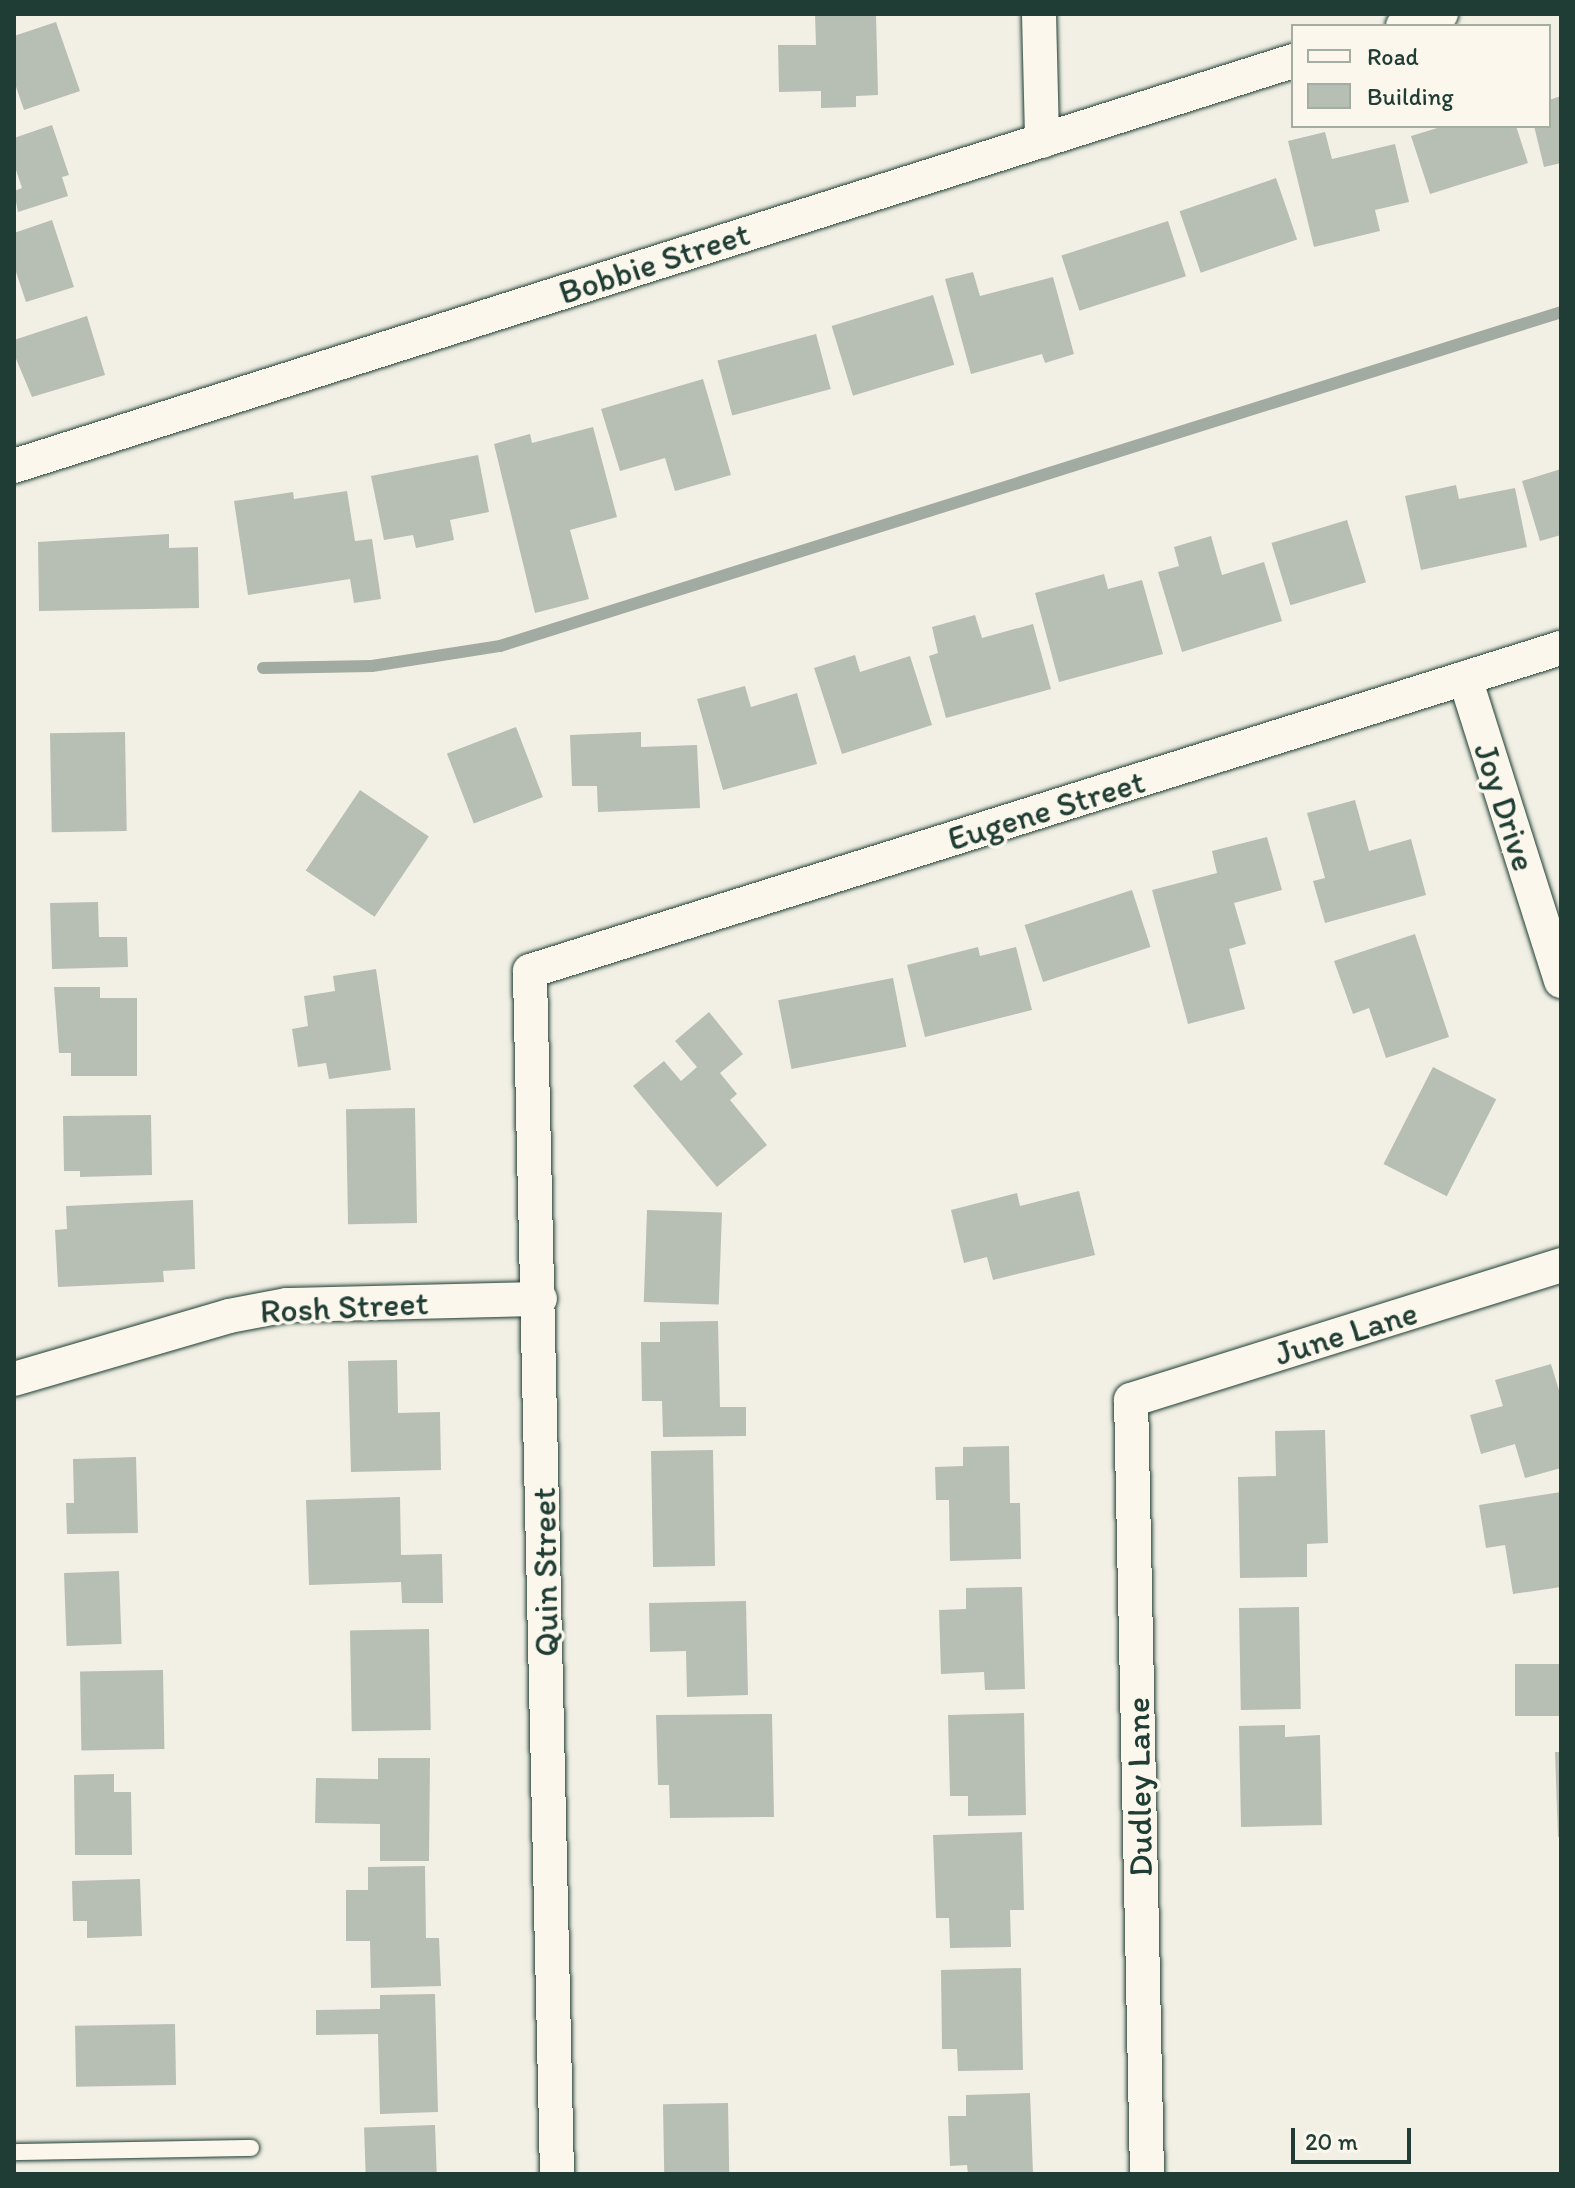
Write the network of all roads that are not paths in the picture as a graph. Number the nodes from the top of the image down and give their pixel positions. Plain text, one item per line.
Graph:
1 (1039, 14) edge
2 (1441, 14) edge
3 (1409, 24) edge
4 (1291, 62) edge
5 (1042, 141) junction
6 (14, 466) edge
7 (1561, 648) edge
8 (1465, 678) junction
9 (530, 971) joint
10 (1561, 981) edge
11 (1561, 1265) edge
12 (540, 1299) junction
13 (14, 1379) edge
14 (1131, 1400) joint
15 (251, 2148) dead end
16 (14, 2152) edge
17 (557, 2174) edge
18 (1147, 2174) edge

1 - 5 street
2 - 3 street
4 - 5 street, Bobbie Street
5 - 6 street, Bobbie Street
7 - 8 street, Eugene Street
8 - 9 street, Eugene Street
8 - 10 street, Joy Drive
9 - 12 street, Quin Street
11 - 14 street, June Lane
12 - 13 street, Rosh Street
12 - 17 street, Quin Street
14 - 18 street, Dudley Lane
15 - 16 lane

